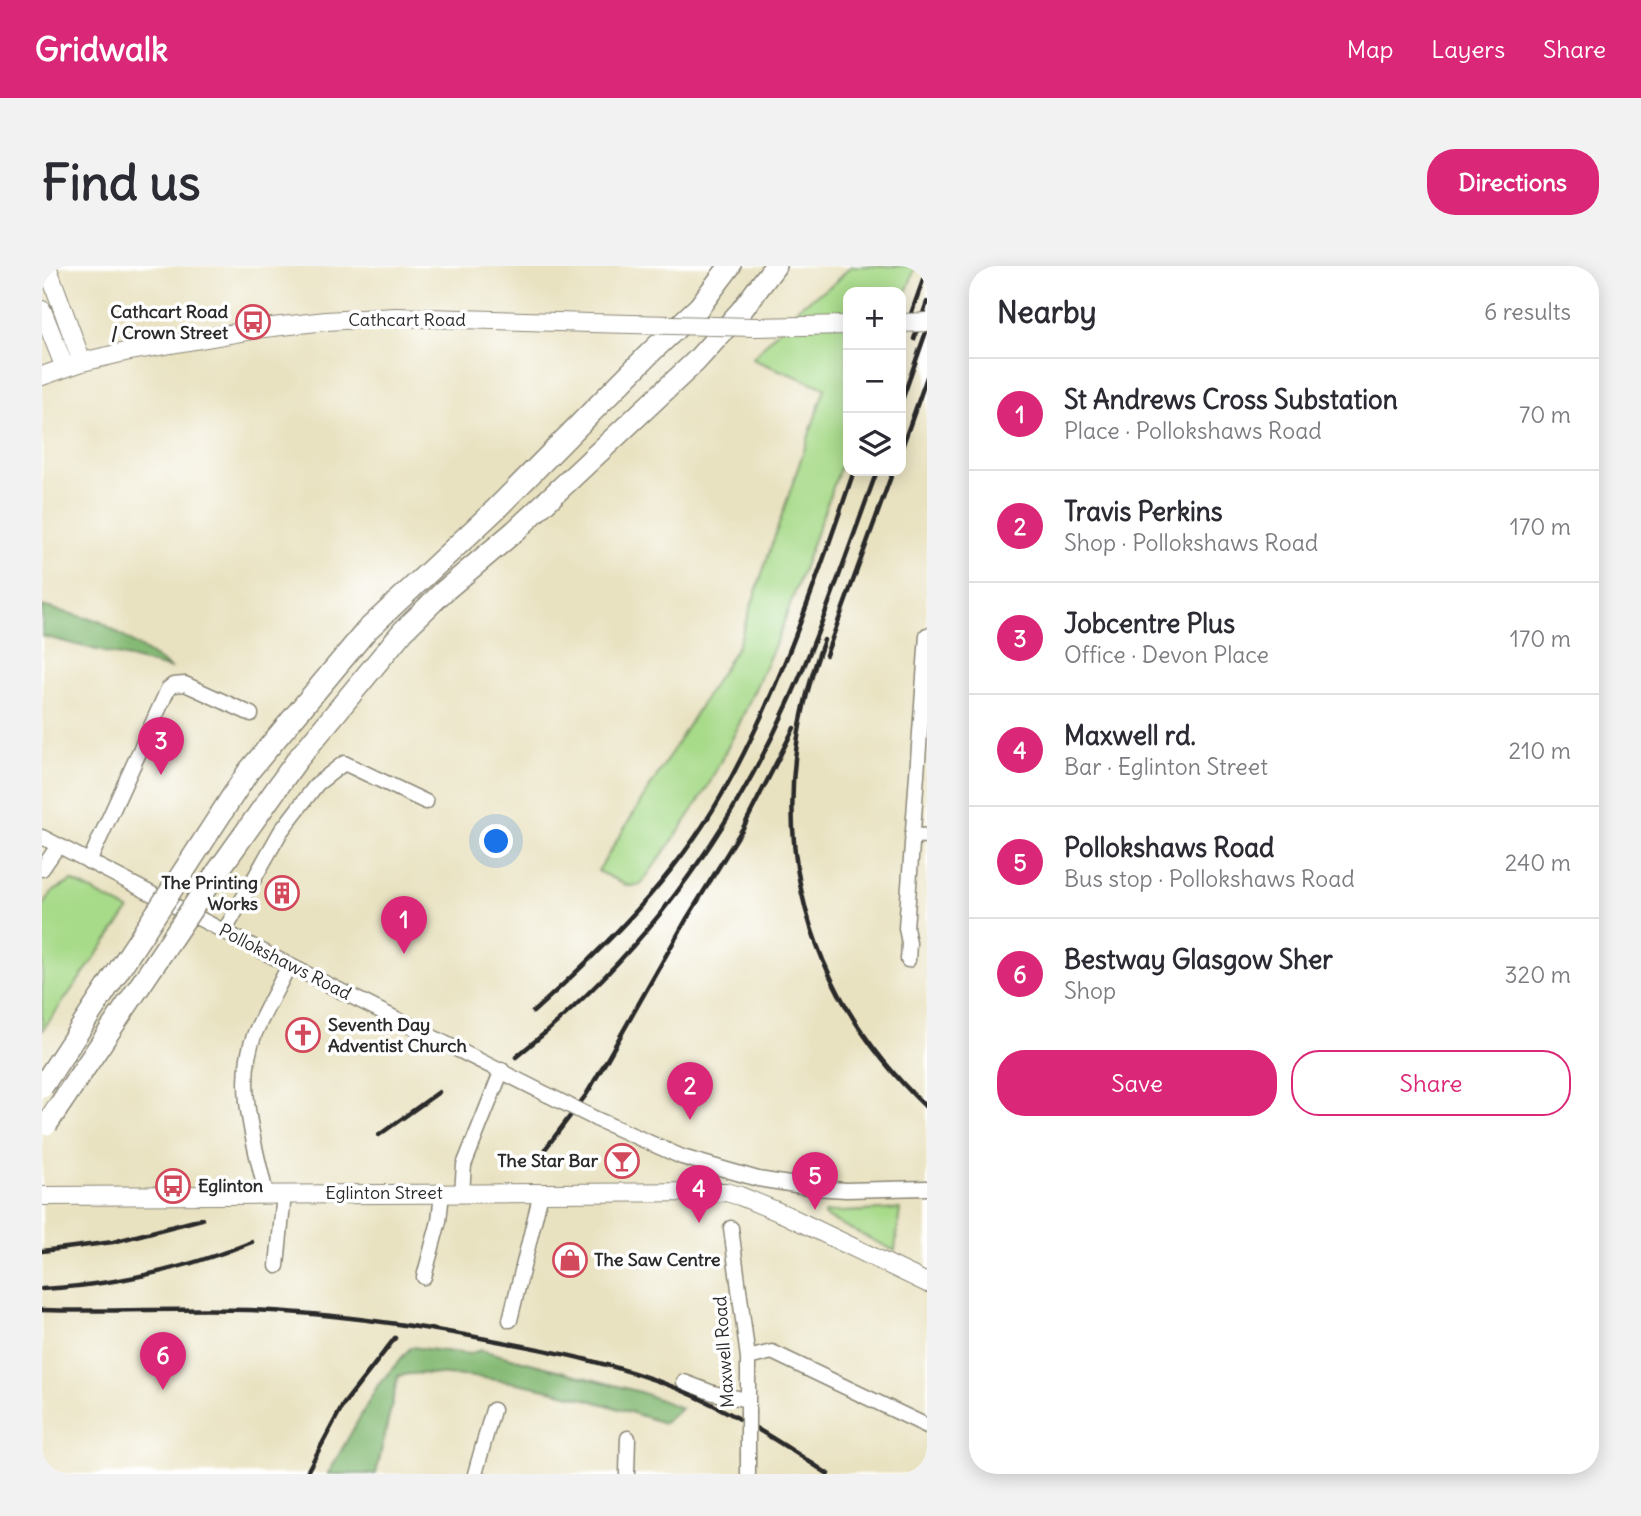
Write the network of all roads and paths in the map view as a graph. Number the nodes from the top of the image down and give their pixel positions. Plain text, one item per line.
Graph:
1 (47, 266) edge
2 (730, 266) edge
3 (775, 266) edge
4 (42, 310) edge
5 (906, 323) edge
6 (927, 323) edge
7 (843, 325) edge
8 (82, 362) junction
9 (65, 368) junction
10 (42, 376) edge
11 (927, 635) edge
12 (251, 714) dead end
13 (426, 802) dead end
14 (920, 836) edge
15 (42, 837) edge
16 (58, 846) junction
17 (89, 862) junction
18 (42, 869) edge
19 (225, 932) junction
20 (908, 960) dead end
21 (289, 965) junction
22 (502, 1070) junction
23 (42, 1087) edge
24 (42, 1132) edge
25 (927, 1188) edge
26 (442, 1193) junction
27 (462, 1193) junction
28 (541, 1193) junction
29 (275, 1194) junction
30 (42, 1196) edge
31 (731, 1228) dead end
32 (277, 1266) dead end
33 (424, 1277) dead end
34 (927, 1283) edge
35 (510, 1320) dead end
36 (748, 1357) junction
37 (684, 1382) dead end
38 (748, 1407) junction
39 (493, 1410) dead end
40 (927, 1426) edge
41 (628, 1437) dead end
42 (475, 1474) edge
43 (627, 1474) edge
44 (748, 1474) edge

1 - 8 main road
2 - 23 highway, bridge
3 - 24 highway, bridge
4 - 9 main road
5 - 6 main road, bridge
7 - 8 main road, Cathcart Road, bridge
8 - 9 main road, Cathcart Road
9 - 10 main road, Cathcart Road
11 - 14 street
12 - 17 street
13 - 19 street
14 - 20 street
15 - 16 street, Pollokshaws Road
16 - 17 street, Pollokshaws Road
16 - 18 street
17 - 19 street, Pollokshaws Road
19 - 21 street, Pollokshaws Road
21 - 22 street, Pollokshaws Road
21 - 29 street
22 - 25 street, Pollokshaws Road, bridge
22 - 27 street
26 - 27 main road, Eglinton Street
26 - 29 main road, Eglinton Street
26 - 33 street
27 - 28 main road, Eglinton Street
28 - 34 main road, Eglinton Street
28 - 35 street
29 - 30 main road, Eglinton Street
29 - 32 street
31 - 36 street, Maxwell Road
36 - 38 street, Maxwell Road
36 - 40 street
37 - 38 street
38 - 44 street, Maxwell Road, bridge
39 - 42 street
41 - 43 street

